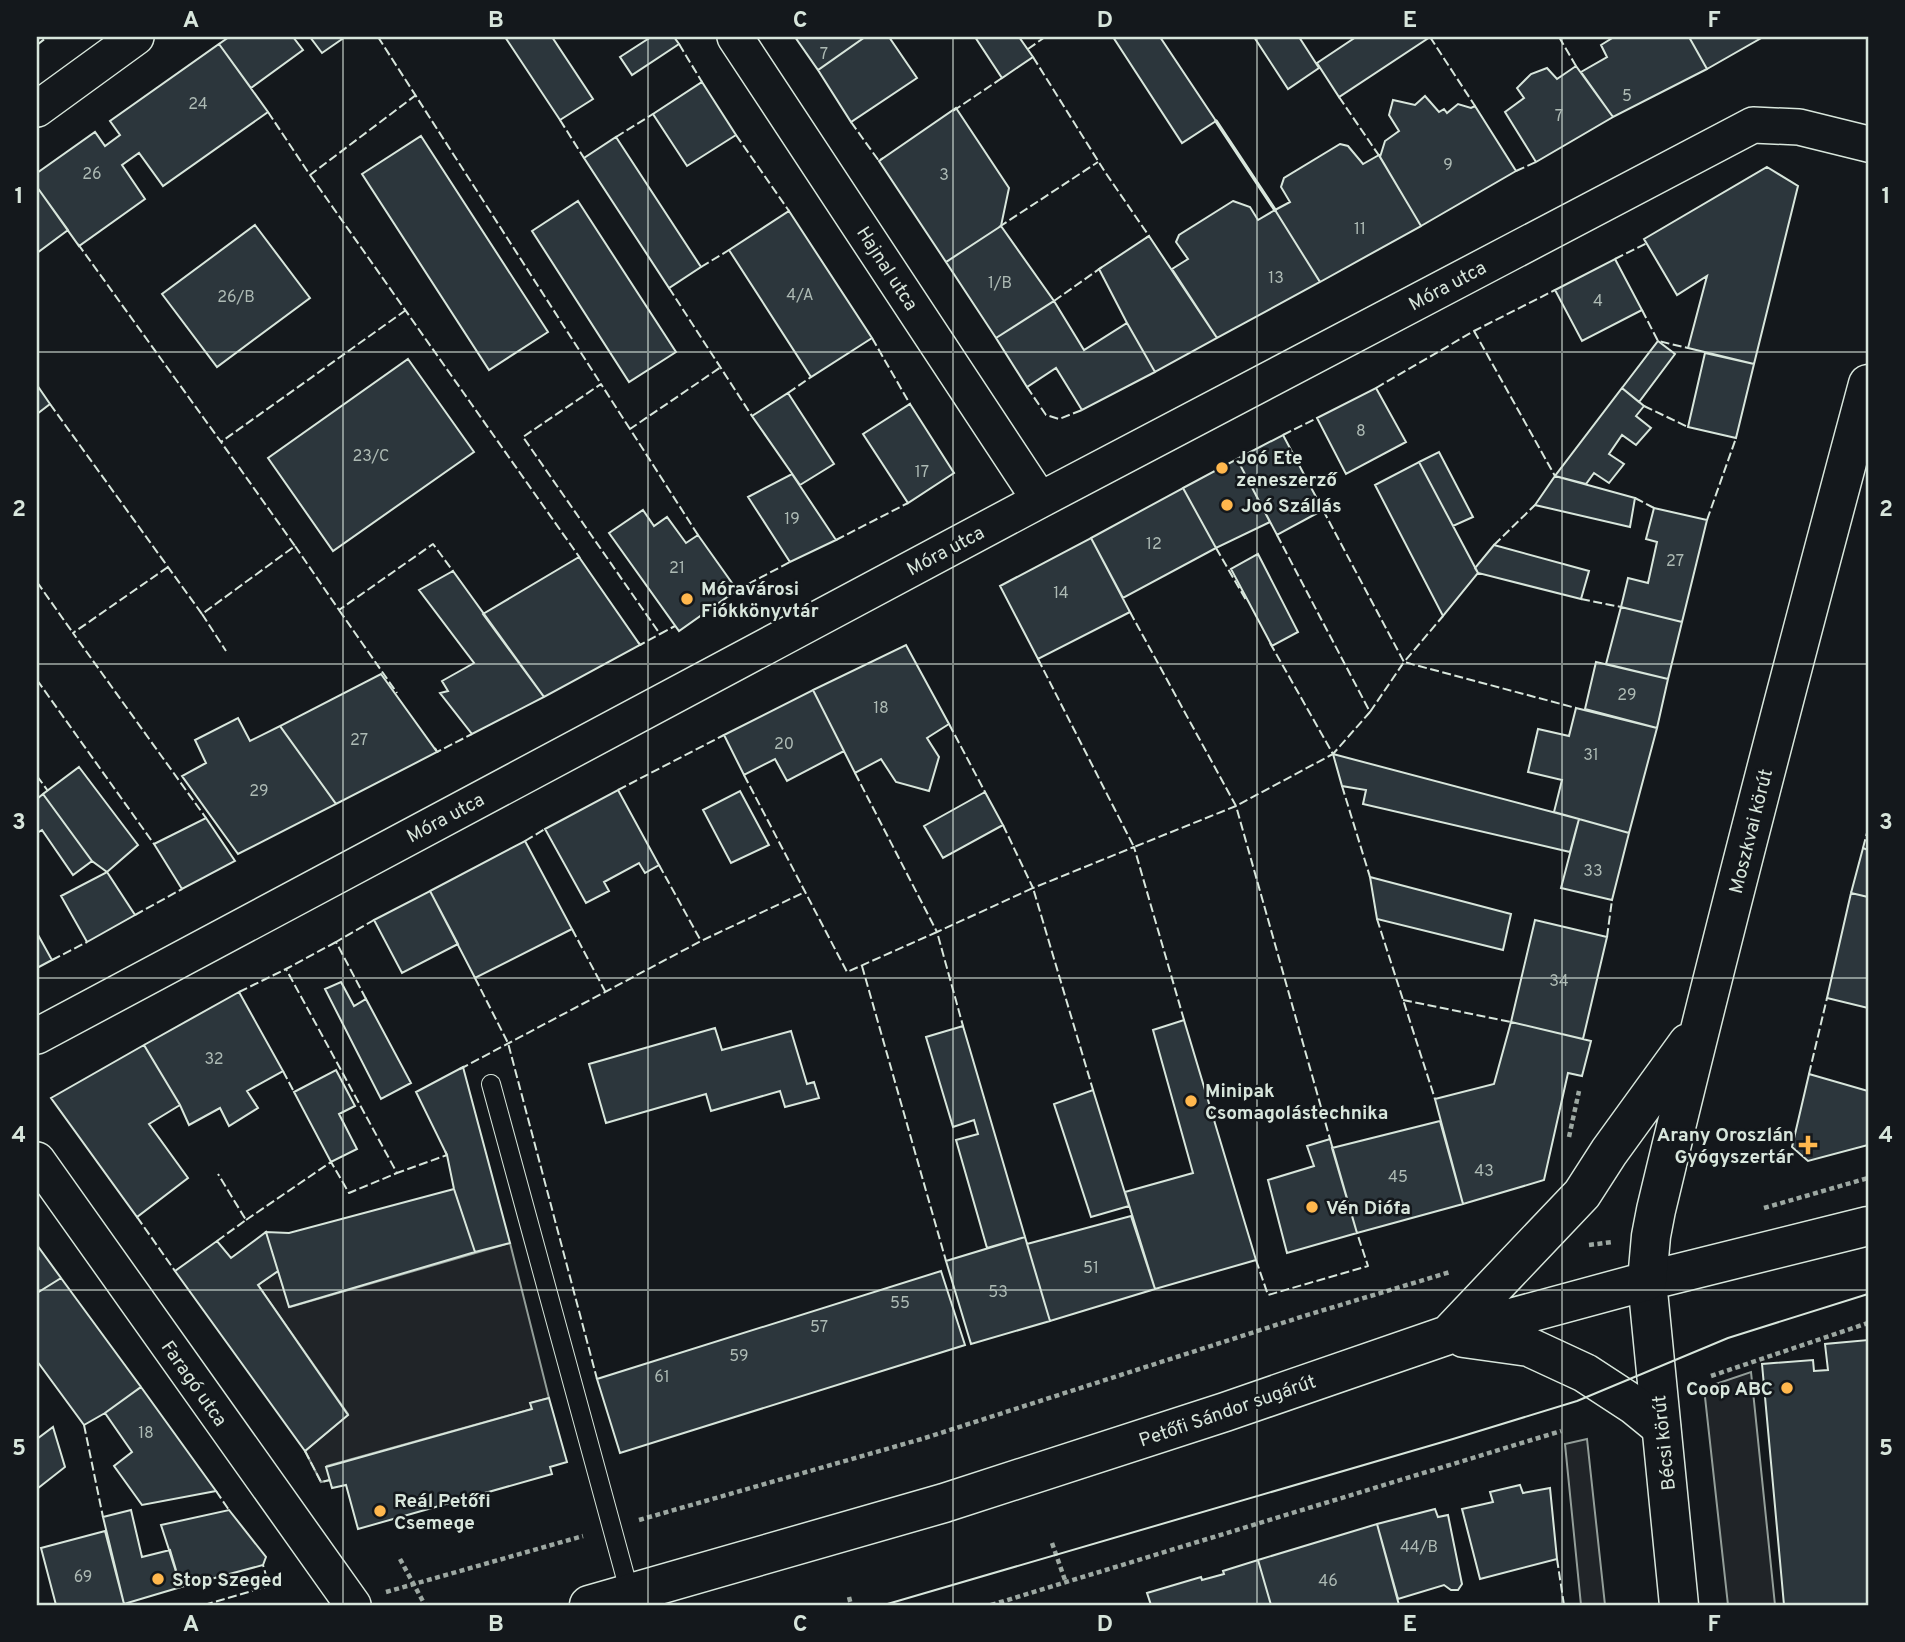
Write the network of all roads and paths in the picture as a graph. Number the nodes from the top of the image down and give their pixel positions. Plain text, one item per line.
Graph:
1 (136, 37) edge
2 (735, 37) edge
3 (37, 109) edge
4 (1868, 144) edge
5 (1868, 384) edge
6 (1040, 500) junction
7 (1700, 1027) junction
8 (37, 1036) edge
9 (491, 1084) dead end
10 (37, 1160) edge
11 (1868, 1178) edge
12 (1758, 1210) dead end
13 (1868, 1226) edge
14 (1651, 1236) junction
15 (1527, 1254) junction
16 (1455, 1270) dead end
17 (1647, 1281) junction
18 (1868, 1323) edge
19 (1448, 1335) junction
20 (1711, 1377) dead end
21 (1661, 1427) junction
22 (1561, 1431) dead end
23 (611, 1528) junction
24 (1052, 1543) dead end
25 (400, 1559) dead end
26 (1066, 1583) junction
27 (414, 1584) junction
28 (630, 1594) junction
29 (849, 1597) dead end
30 (352, 1604) edge
31 (425, 1605) edge
32 (589, 1605) edge
33 (851, 1605) edge
34 (991, 1605) edge
35 (1679, 1605) edge

1 - 3 street
2 - 6 street, Hajnal utca
4 - 6 street, Móra utca
5 - 7 main road, Moszkvai körút
6 - 8 street, Móra utca
7 - 14 main road, Moszkvai körút
7 - 15 main road
9 - 23 lane
10 - 30 street, Faragó utca
11 - 12 path
13 - 17 main road, Petőfi Sándor sugárút
14 - 15 path
14 - 17 main road, Moszkvai körút
15 - 19 main road
16 - 23 path
17 - 19 main road, Petőfi Sándor sugárút
17 - 21 main road, Bécsi körút
18 - 20 path
19 - 21 main road
19 - 28 main road, Petőfi Sándor sugárút
21 - 35 main road, Bécsi körút
22 - 26 path
23 - 27 path
23 - 28 lane
24 - 26 path
25 - 27 path
26 - 34 path
27 - 30 path
27 - 31 path
28 - 32 main road, Petőfi Sándor sugárút
29 - 33 path

